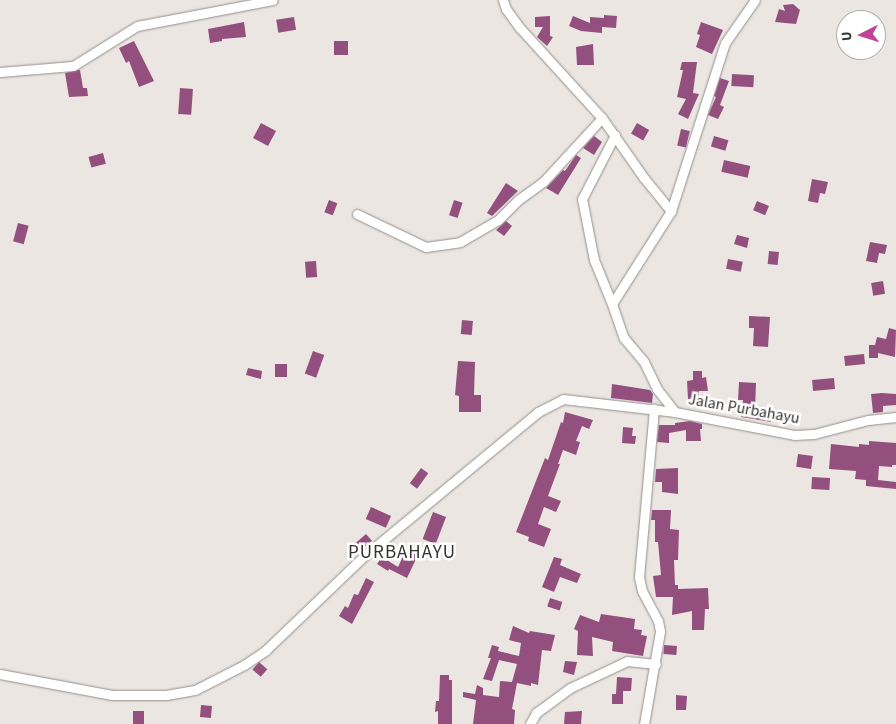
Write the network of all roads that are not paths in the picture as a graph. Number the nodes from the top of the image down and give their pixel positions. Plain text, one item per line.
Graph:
1 (273, 0) edge
2 (503, 0) edge
3 (755, 0) edge
4 (259, 1) edge
5 (0, 72) edge
6 (602, 118) junction
7 (615, 135) junction
8 (671, 211) junction
9 (357, 214) dead end
10 (612, 304) junction
11 (654, 410) junction
12 (675, 412) junction
13 (896, 417) edge
14 (656, 664) junction
15 (0, 674) edge
16 (530, 724) edge
17 (644, 724) edge

1 - 4 street
2 - 6 street
3 - 8 street
4 - 5 street
6 - 7 street
6 - 9 street
7 - 8 street
7 - 10 street
8 - 10 street
10 - 12 street
11 - 12 street, Jalan Purbahayu
11 - 14 street
11 - 15 street, Jalan Purbahayu
12 - 13 street, Jalan Purbahayu
14 - 16 street
14 - 17 street

